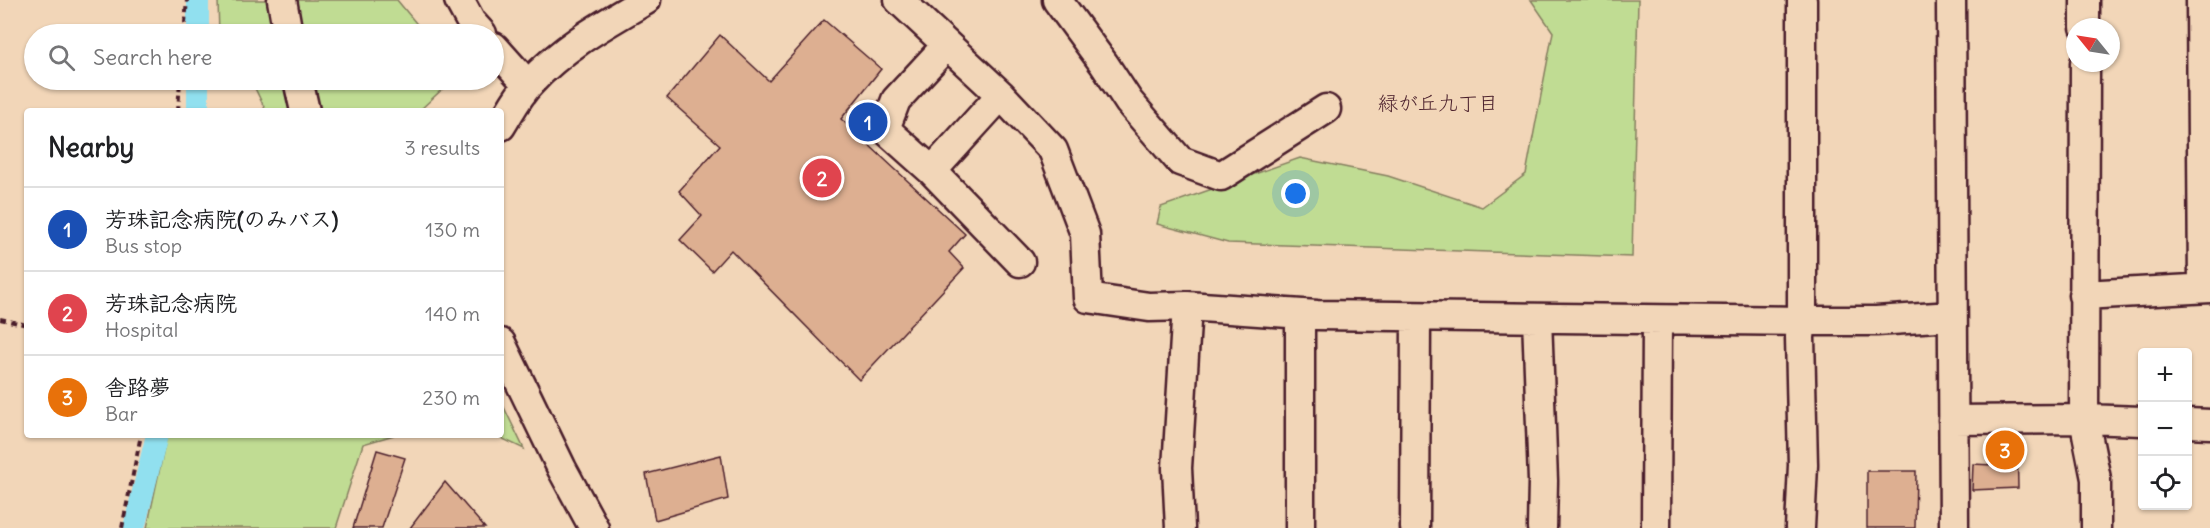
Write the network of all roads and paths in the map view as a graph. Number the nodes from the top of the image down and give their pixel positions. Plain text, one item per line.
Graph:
1 (187, 0) edge
2 (282, 0) edge
3 (459, 0) edge
4 (646, 0) edge
5 (899, 0) edge
6 (1057, 0) edge
7 (1802, 0) edge
8 (1951, 0) edge
9 (2085, 0) edge
10 (2201, 0) edge
11 (2085, 18) edge
12 (185, 24) edge
13 (286, 24) edge
14 (473, 24) edge
15 (946, 46) junction
16 (504, 58) edge
17 (2085, 72) edge
18 (528, 85) junction
19 (179, 90) edge
20 (300, 90) edge
21 (1001, 95) junction
22 (178, 108) edge
23 (304, 108) edge
24 (1326, 109) dead end
25 (504, 121) edge
26 (932, 171) junction
27 (1020, 262) dead end
28 (2207, 288) edge
29 (2083, 295) junction
30 (1187, 306) junction
31 (1300, 314) junction
32 (1952, 315) junction
33 (1416, 316) junction
34 (1537, 318) junction
35 (0, 319) edge
36 (1658, 320) junction
37 (1802, 321) junction
38 (24, 324) edge
39 (504, 349) edge
40 (2084, 419) junction
41 (1953, 420) junction
42 (2138, 421) edge
43 (2192, 423) edge
44 (2210, 424) edge
45 (140, 438) edge
46 (122, 528) edge
47 (594, 528) edge
48 (1180, 528) edge
49 (1300, 528) edge
50 (1415, 528) edge
51 (1542, 528) edge
52 (1656, 528) edge
53 (1800, 528) edge
54 (1954, 528) edge
55 (2096, 528) edge

1 - 12 path
2 - 13 street
3 - 14 street
4 - 18 street
5 - 15 street
6 - 24 street
7 - 37 street
8 - 32 street
9 - 11 street
10 - 28 street
15 - 21 street
15 - 26 street
16 - 18 street
17 - 29 street
18 - 25 street
19 - 22 path
20 - 23 street
21 - 26 street
21 - 30 street
26 - 27 street
28 - 29 street
29 - 40 street
30 - 31 street
30 - 48 street
31 - 33 street
31 - 49 street
32 - 37 street
32 - 41 street
33 - 34 street
33 - 50 street
34 - 36 street
34 - 51 street
35 - 38 path
36 - 37 street
36 - 52 street
37 - 53 street
39 - 47 street
40 - 41 street
40 - 42 street
40 - 55 street
41 - 54 street
43 - 44 street
45 - 46 path

